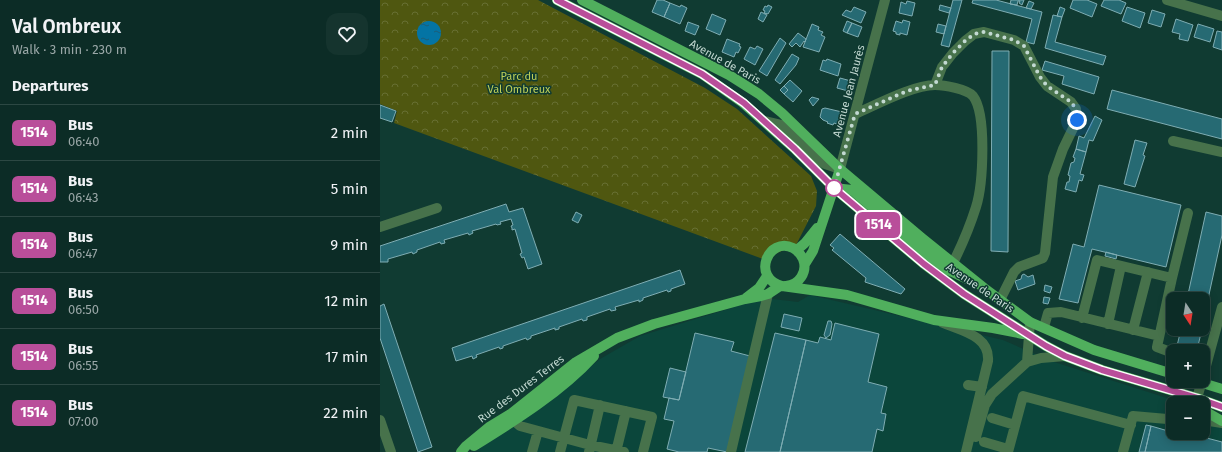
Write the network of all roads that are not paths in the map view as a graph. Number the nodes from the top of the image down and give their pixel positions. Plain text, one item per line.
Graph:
1 (557, 0) edge
2 (582, 0) edge
3 (885, 0) edge
4 (1167, 0) edge
5 (1222, 16) edge
6 (935, 85) junction
7 (855, 114) junction
8 (765, 121) junction
9 (1173, 141) dead end
10 (1222, 152) edge
11 (840, 169) junction
12 (834, 188) junction
13 (437, 208) dead end
14 (1188, 213) dead end
15 (821, 223) junction
16 (380, 227) edge
17 (797, 250) junction
18 (953, 263) junction
19 (805, 264) junction
20 (1121, 266) junction
21 (1148, 272) junction
22 (767, 276) junction
23 (1172, 278) junction
24 (783, 286) junction
25 (984, 288) junction
26 (768, 294) junction
27 (745, 299) junction
28 (1000, 300) junction
29 (1222, 307) edge
30 (1082, 318) junction
31 (934, 320) junction
32 (1030, 322) junction
33 (1108, 324) junction
34 (1044, 327) junction
35 (1133, 330) junction
36 (1030, 336) junction
37 (1159, 336) junction
38 (1210, 347) edge
39 (1166, 351) edge
40 (1065, 356) junction
41 (1027, 362) junction
42 (1166, 372) edge
43 (1210, 384) edge
44 (968, 385) dead end
45 (982, 387) junction
46 (1222, 389) edge
47 (1184, 396) edge
48 (1210, 404) edge
49 (600, 405) junction
50 (1222, 407) edge
51 (626, 411) junction
52 (1210, 414) edge
53 (513, 417) junction
54 (992, 418) dead end
55 (1166, 419) edge
56 (380, 420) edge
57 (1210, 421) edge
58 (1222, 422) edge
59 (1015, 425) junction
60 (1131, 425) junction
61 (538, 431) junction
62 (564, 438) junction
63 (984, 442) dead end
64 (590, 449) edge
65 (390, 451) edge
66 (619, 451) edge
67 (1008, 451) edge
68 (461, 452) edge
69 (464, 452) edge
70 (532, 452) edge
71 (560, 452) edge
72 (643, 452) edge
73 (731, 452) edge
74 (966, 452) edge
75 (972, 452) edge
76 (1123, 452) edge

1 - 8 main road, Avenue de Paris
2 - 11 main road, Avenue de Paris
3 - 7 street, Avenue Jean Jaurès
4 - 5 street
6 - 7 street
6 - 18 street
6 - 28 street
7 - 11 street, Avenue Jean Jaurès
8 - 11 street, Avenue de Paris
8 - 12 main road, Avenue de Paris
9 - 10 street
11 - 12 main road, Avenue Jean Jaurès
11 - 18 main road, Avenue de Paris
12 - 15 main road, Avenue Jean Jaurès
12 - 25 main road
12 - 36 main road, Avenue de Paris
13 - 16 street
14 - 23 street
15 - 17 main road
15 - 19 main road
17 - 19 main road
17 - 22 main road
18 - 25 main road, Avenue de Paris
19 - 24 main road
20 - 21 street
20 - 30 street
20 - 33 street
21 - 23 street
21 - 35 street
22 - 24 main road
22 - 27 main road, Rue des Dures Terres
23 - 37 street
24 - 26 main road, Rue des Dures Terres
24 - 31 main road
25 - 28 main road, Avenue de Paris
26 - 27 main road, Rue des Dures Terres
26 - 73 street
27 - 53 main road, Rue des Dures Terres
28 - 32 main road, Avenue de Paris
29 - 38 street
30 - 33 street
30 - 34 street
31 - 36 main road
31 - 45 street
32 - 34 main road, Avenue de Paris
32 - 36 street
33 - 35 street
34 - 42 main road, Avenue de Paris
35 - 37 street
36 - 40 main road, Avenue de Paris
36 - 41 street
37 - 39 street
40 - 41 street
40 - 47 main road, Avenue de Paris
41 - 75 street
43 - 46 main road
44 - 45 street
45 - 74 street
48 - 50 main road
49 - 51 street
49 - 62 street
49 - 64 street
51 - 66 street
51 - 72 street
52 - 58 main road
53 - 61 street
53 - 68 main road, Rue des Dures Terres
53 - 69 main road, Rue des Dures Terres
54 - 59 street
55 - 60 street
56 - 65 street
57 - 58 street
59 - 60 street
59 - 67 street
60 - 76 street
61 - 62 street
61 - 70 street
62 - 64 street
62 - 71 street
63 - 67 street
64 - 66 street

